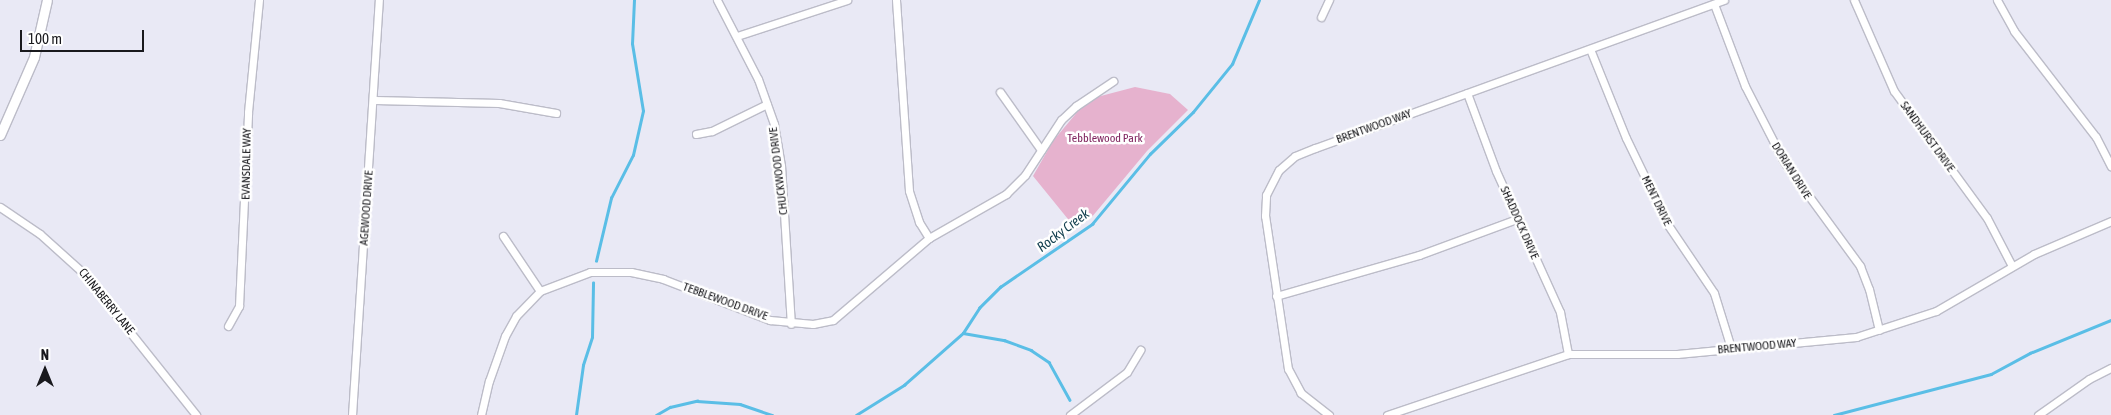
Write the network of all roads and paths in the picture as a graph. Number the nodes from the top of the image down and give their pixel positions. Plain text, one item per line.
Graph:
1 (47, 0) edge
2 (259, 0) edge
3 (379, 0) edge
4 (718, 0) edge
5 (847, 0) edge
6 (896, 0) edge
7 (1329, 0) edge
8 (1724, 0) edge
9 (1854, 0) edge
10 (1996, 0) edge
11 (1714, 4) junction
12 (1321, 17) dead end
13 (737, 36) junction
14 (1590, 49) junction
15 (1113, 81) dead end
16 (1000, 92) dead end
17 (1467, 93) junction
18 (375, 100) junction
19 (768, 104) junction
20 (556, 113) dead end
21 (696, 134) dead end
22 (0, 135) edge
23 (1041, 150) junction
24 (2111, 166) edge
25 (0, 206) edge
26 (1517, 219) junction
27 (2111, 221) edge
28 (503, 236) dead end
29 (929, 238) junction
30 (2012, 266) junction
31 (540, 291) junction
32 (1276, 296) junction
33 (791, 324) junction
34 (228, 326) dead end
35 (1879, 330) junction
36 (1731, 348) junction
37 (1140, 350) dead end
38 (1568, 354) junction
39 (2111, 368) edge
40 (196, 415) edge
41 (352, 415) edge
42 (481, 415) edge
43 (1070, 415) edge
44 (1329, 415) edge
45 (1387, 415) edge
46 (2038, 415) edge

1 - 22 street
2 - 34 street, EVANSDALE WAY
3 - 18 street, AGEWOOD DRIVE
4 - 13 street, CHUCKWOOD DRIVE
5 - 13 street
6 - 29 street
7 - 12 street
8 - 11 street, BRENTWOOD WAY
9 - 30 street, SANDHURST DRIVE
10 - 24 street
11 - 14 street, BRENTWOOD WAY
11 - 35 street, DORIAN DRIVE
13 - 19 street, CHUCKWOOD DRIVE
14 - 17 street, BRENTWOOD WAY
14 - 36 street, MENT DRIVE
15 - 23 street, TEBBLEWOOD DRIVE
16 - 23 street
17 - 26 street, SHADDOCK DRIVE
17 - 32 street, BRENTWOOD WAY
18 - 20 street
18 - 41 street, AGEWOOD DRIVE
19 - 21 street
19 - 33 street, CHUCKWOOD DRIVE
23 - 29 street, TEBBLEWOOD DRIVE
25 - 40 street, CHINABERRY LANE
26 - 32 street
26 - 38 street, SHADDOCK DRIVE
27 - 30 street, BRENTWOOD WAY
28 - 31 street
29 - 33 street, TEBBLEWOOD DRIVE
30 - 35 street, BRENTWOOD WAY
31 - 33 street, TEBBLEWOOD DRIVE
31 - 42 street, TEBBLEWOOD DRIVE
32 - 44 street, BRENTWOOD WAY
35 - 36 street, BRENTWOOD WAY
36 - 38 street, BRENTWOOD WAY
37 - 43 street
38 - 45 street, BRENTWOOD WAY
39 - 46 street

